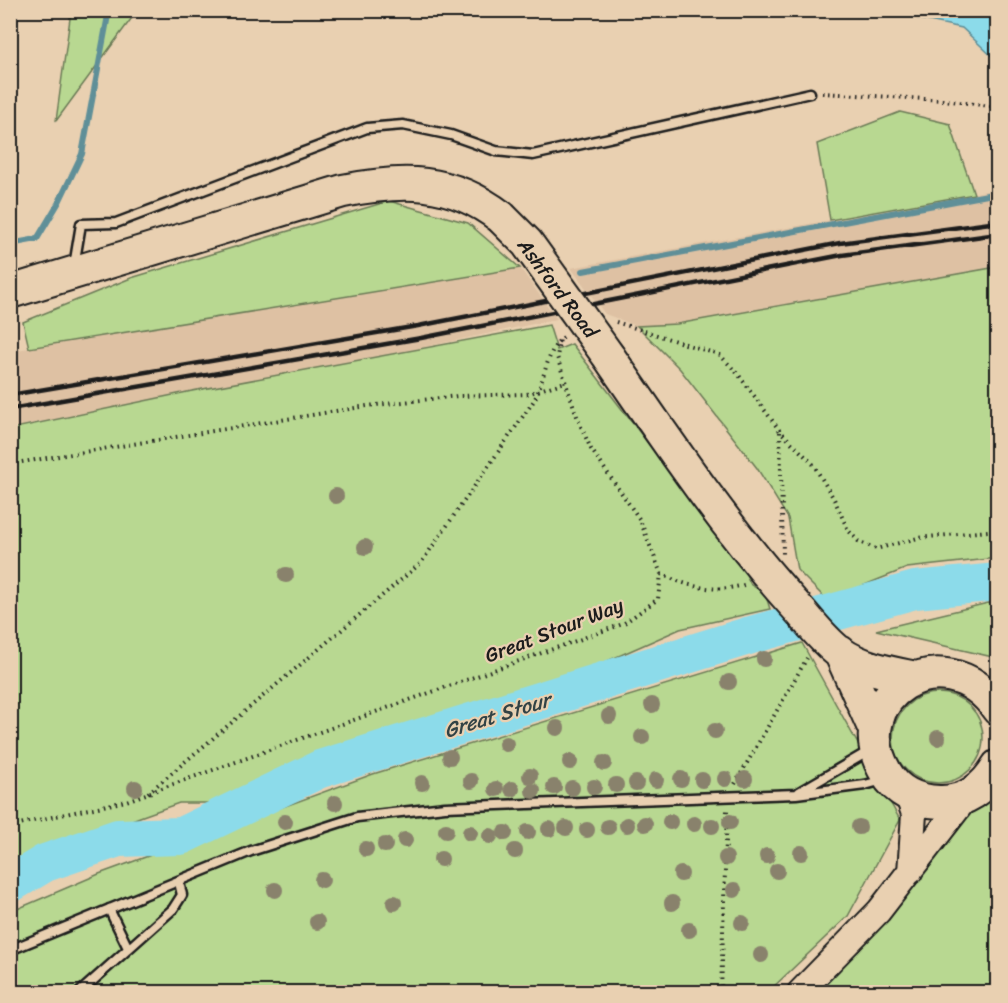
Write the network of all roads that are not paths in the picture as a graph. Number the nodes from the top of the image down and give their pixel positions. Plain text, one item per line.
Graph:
1 (810, 93) road end
2 (73, 273) junction
3 (10, 292) edge
4 (833, 646) junction
5 (916, 678) junction
6 (994, 701) edge
7 (875, 739) junction
8 (996, 772) edge
9 (898, 786) junction
10 (796, 794) junction
11 (967, 797) junction
12 (910, 872) junction
13 (179, 882) junction
14 (109, 909) junction
15 (128, 948) junction
16 (10, 950) edge
17 (80, 993) edge
18 (800, 993) edge

1 - 2 lane
2 - 3 highway, Ashford Road
2 - 4 highway, Ashford Road, bridge
4 - 5 highway, Ashford Road
4 - 7 highway, Ashford Road
5 - 6 highway
5 - 7 highway
7 - 9 highway, Ashford Road
7 - 10 lane
8 - 11 highway
9 - 10 lane
9 - 11 highway
9 - 12 street
10 - 13 lane
11 - 12 street
12 - 18 street
13 - 14 lane
13 - 15 lane
14 - 15 lane
14 - 16 lane
15 - 17 lane

